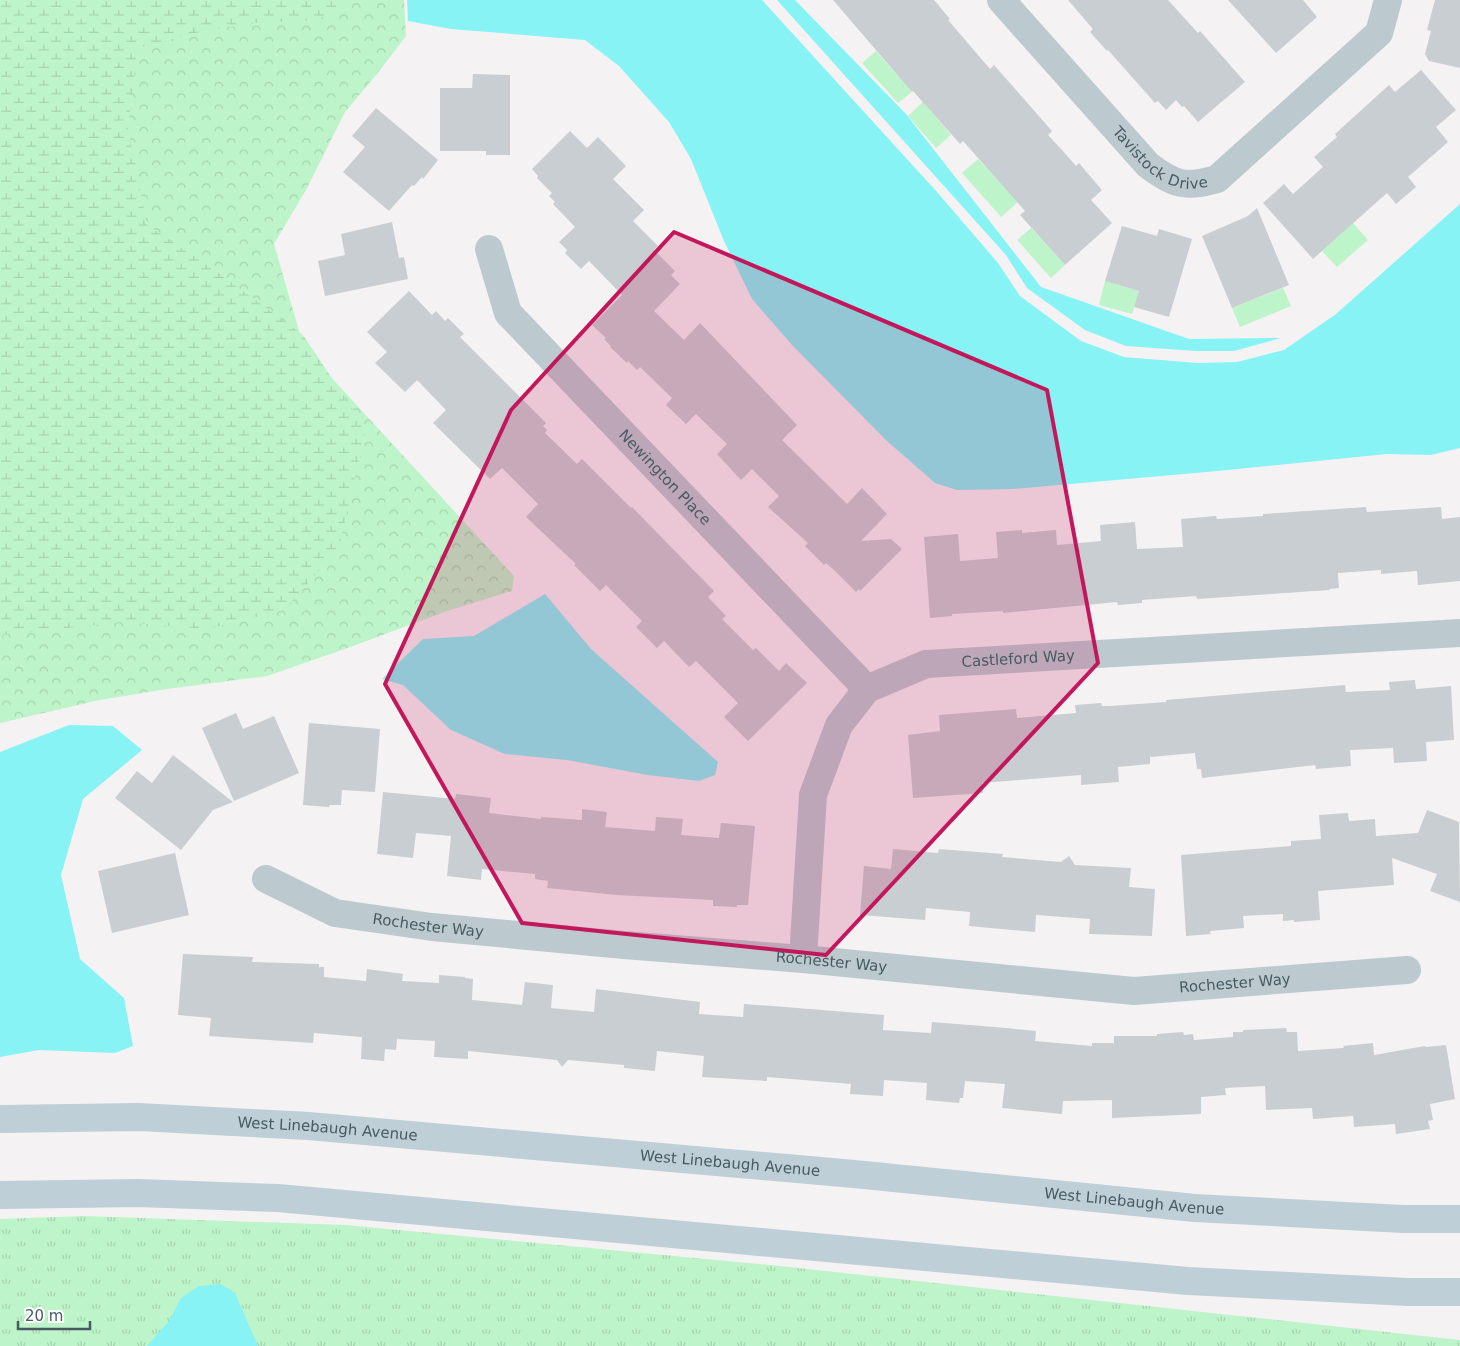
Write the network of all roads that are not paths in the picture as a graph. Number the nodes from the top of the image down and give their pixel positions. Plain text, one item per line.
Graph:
1 (1001, 0) edge
2 (1388, 0) edge
3 (489, 249) dead end
4 (1460, 633) edge
5 (867, 689) junction
6 (266, 879) dead end
7 (804, 960) junction
8 (1407, 970) dead end
9 (0, 1119) edge
10 (0, 1195) edge
11 (1460, 1219) edge
12 (1460, 1292) edge

1 - 2 street, Tavistock Drive
3 - 5 street, Newington Place
4 - 5 street, Castleford Way
5 - 7 street, Castleford Way
6 - 7 street, Rochester Way
7 - 8 street, Rochester Way
9 - 11 main road, West Linebaugh Avenue
10 - 12 main road

